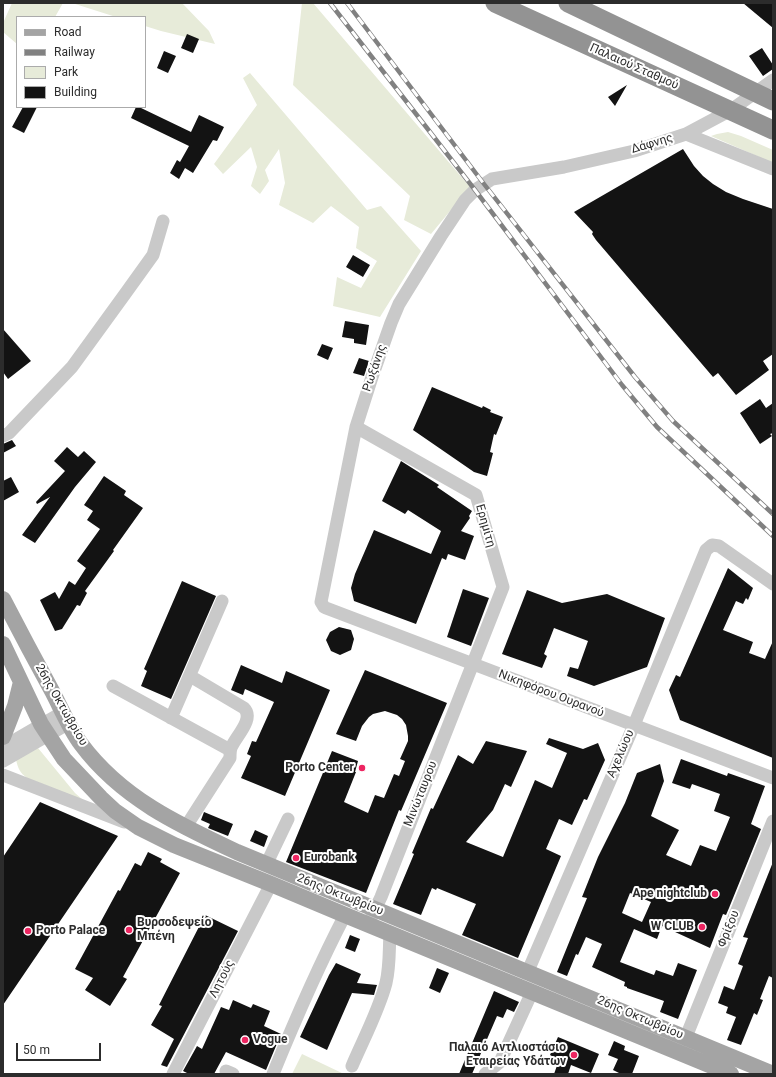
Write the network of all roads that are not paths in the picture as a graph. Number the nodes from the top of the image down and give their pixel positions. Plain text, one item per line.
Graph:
1 (495, 3) edge
2 (568, 3) edge
3 (773, 80) edge
4 (756, 92) junction
5 (773, 101) edge
6 (731, 110) junction
7 (773, 130) edge
8 (686, 134) junction
9 (773, 169) edge
10 (518, 175) joint
11 (163, 221) dead end
12 (356, 427) junction
13 (3, 436) edge
14 (773, 584) edge
15 (3, 599) edge
16 (222, 601) dead end
17 (329, 609) joint
18 (3, 644) edge
19 (473, 664) junction
20 (190, 676) junction
21 (21, 682) junction
22 (113, 686) dead end
23 (66, 717) junction
24 (171, 718) junction
25 (634, 725) junction
26 (44, 729) junction
27 (3, 737) edge
28 (3, 747) edge
29 (230, 750) junction
30 (3, 761) edge
31 (3, 775) edge
32 (773, 778) edge
33 (288, 819) dead end
34 (773, 821) edge
35 (138, 827) junction
36 (185, 828) junction
37 (266, 865) junction
38 (271, 884) junction
39 (375, 909) junction
40 (345, 916) junction
41 (368, 924) junction
42 (390, 933) junction
43 (528, 971) junction
44 (532, 992) junction
45 (686, 1037) junction
46 (352, 1066) dead end
47 (173, 1074) edge
48 (272, 1074) edge
49 (485, 1074) edge
50 (731, 1074) edge
51 (773, 1074) edge

1 - 6 highway, Παλαιού Σταθμού
2 - 4 highway
3 - 4 street, Δάφνης
4 - 5 highway
4 - 6 street, Δάφνης
6 - 7 highway, Παλαιού Σταθμού
6 - 8 street, Δάφνης
8 - 9 street
8 - 10 street, Δάφνης
10 - 12 street, Ρωξάνης
11 - 13 street
12 - 17 street, Ρωξάνης
12 - 19 street, Ερημίτη
14 - 25 street, Αχελώου
15 - 23 main road, 26ης Οκτωβρίου
16 - 20 street
17 - 19 street, Νικηφόρου Ουρανού
18 - 21 main road, 26ης Οκτωβρίου
19 - 25 street, Νικηφόρου Ουρανού
19 - 39 street, Μινώταυρου
20 - 24 street
20 - 29 street
21 - 26 main road, 26ης Οκτωβρίου
21 - 27 main road
22 - 24 street
23 - 26 street
23 - 36 main road, 26ης Οκτωβρίου
24 - 29 street
25 - 32 street, Νικηφόρου Ουρανού
25 - 43 street, Αχελώου
26 - 28 street
26 - 30 street
26 - 35 main road, 26ης Οκτωβρίου
29 - 36 street
31 - 35 street
33 - 37 street
34 - 45 street, Φρίξου
35 - 38 main road, 26ης Οκτωβρίου
36 - 37 main road, 26ης Οκτωβρίου
37 - 39 main road, 26ης Οκτωβρίου
38 - 40 main road, 26ης Οκτωβρίου
38 - 47 street, Λητούς
39 - 41 street, Μινώταυρου
39 - 43 main road, 26ης Οκτωβρίου
40 - 41 main road, 26ης Οκτωβρίου
40 - 48 street
41 - 42 main road, 26ης Οκτωβρίου
42 - 44 main road, 26ης Οκτωβρίου
42 - 46 street
43 - 45 main road, 26ης Οκτωβρίου
44 - 49 street
44 - 50 main road, 26ης Οκτωβρίου
45 - 51 main road, 26ης Οκτωβρίου

